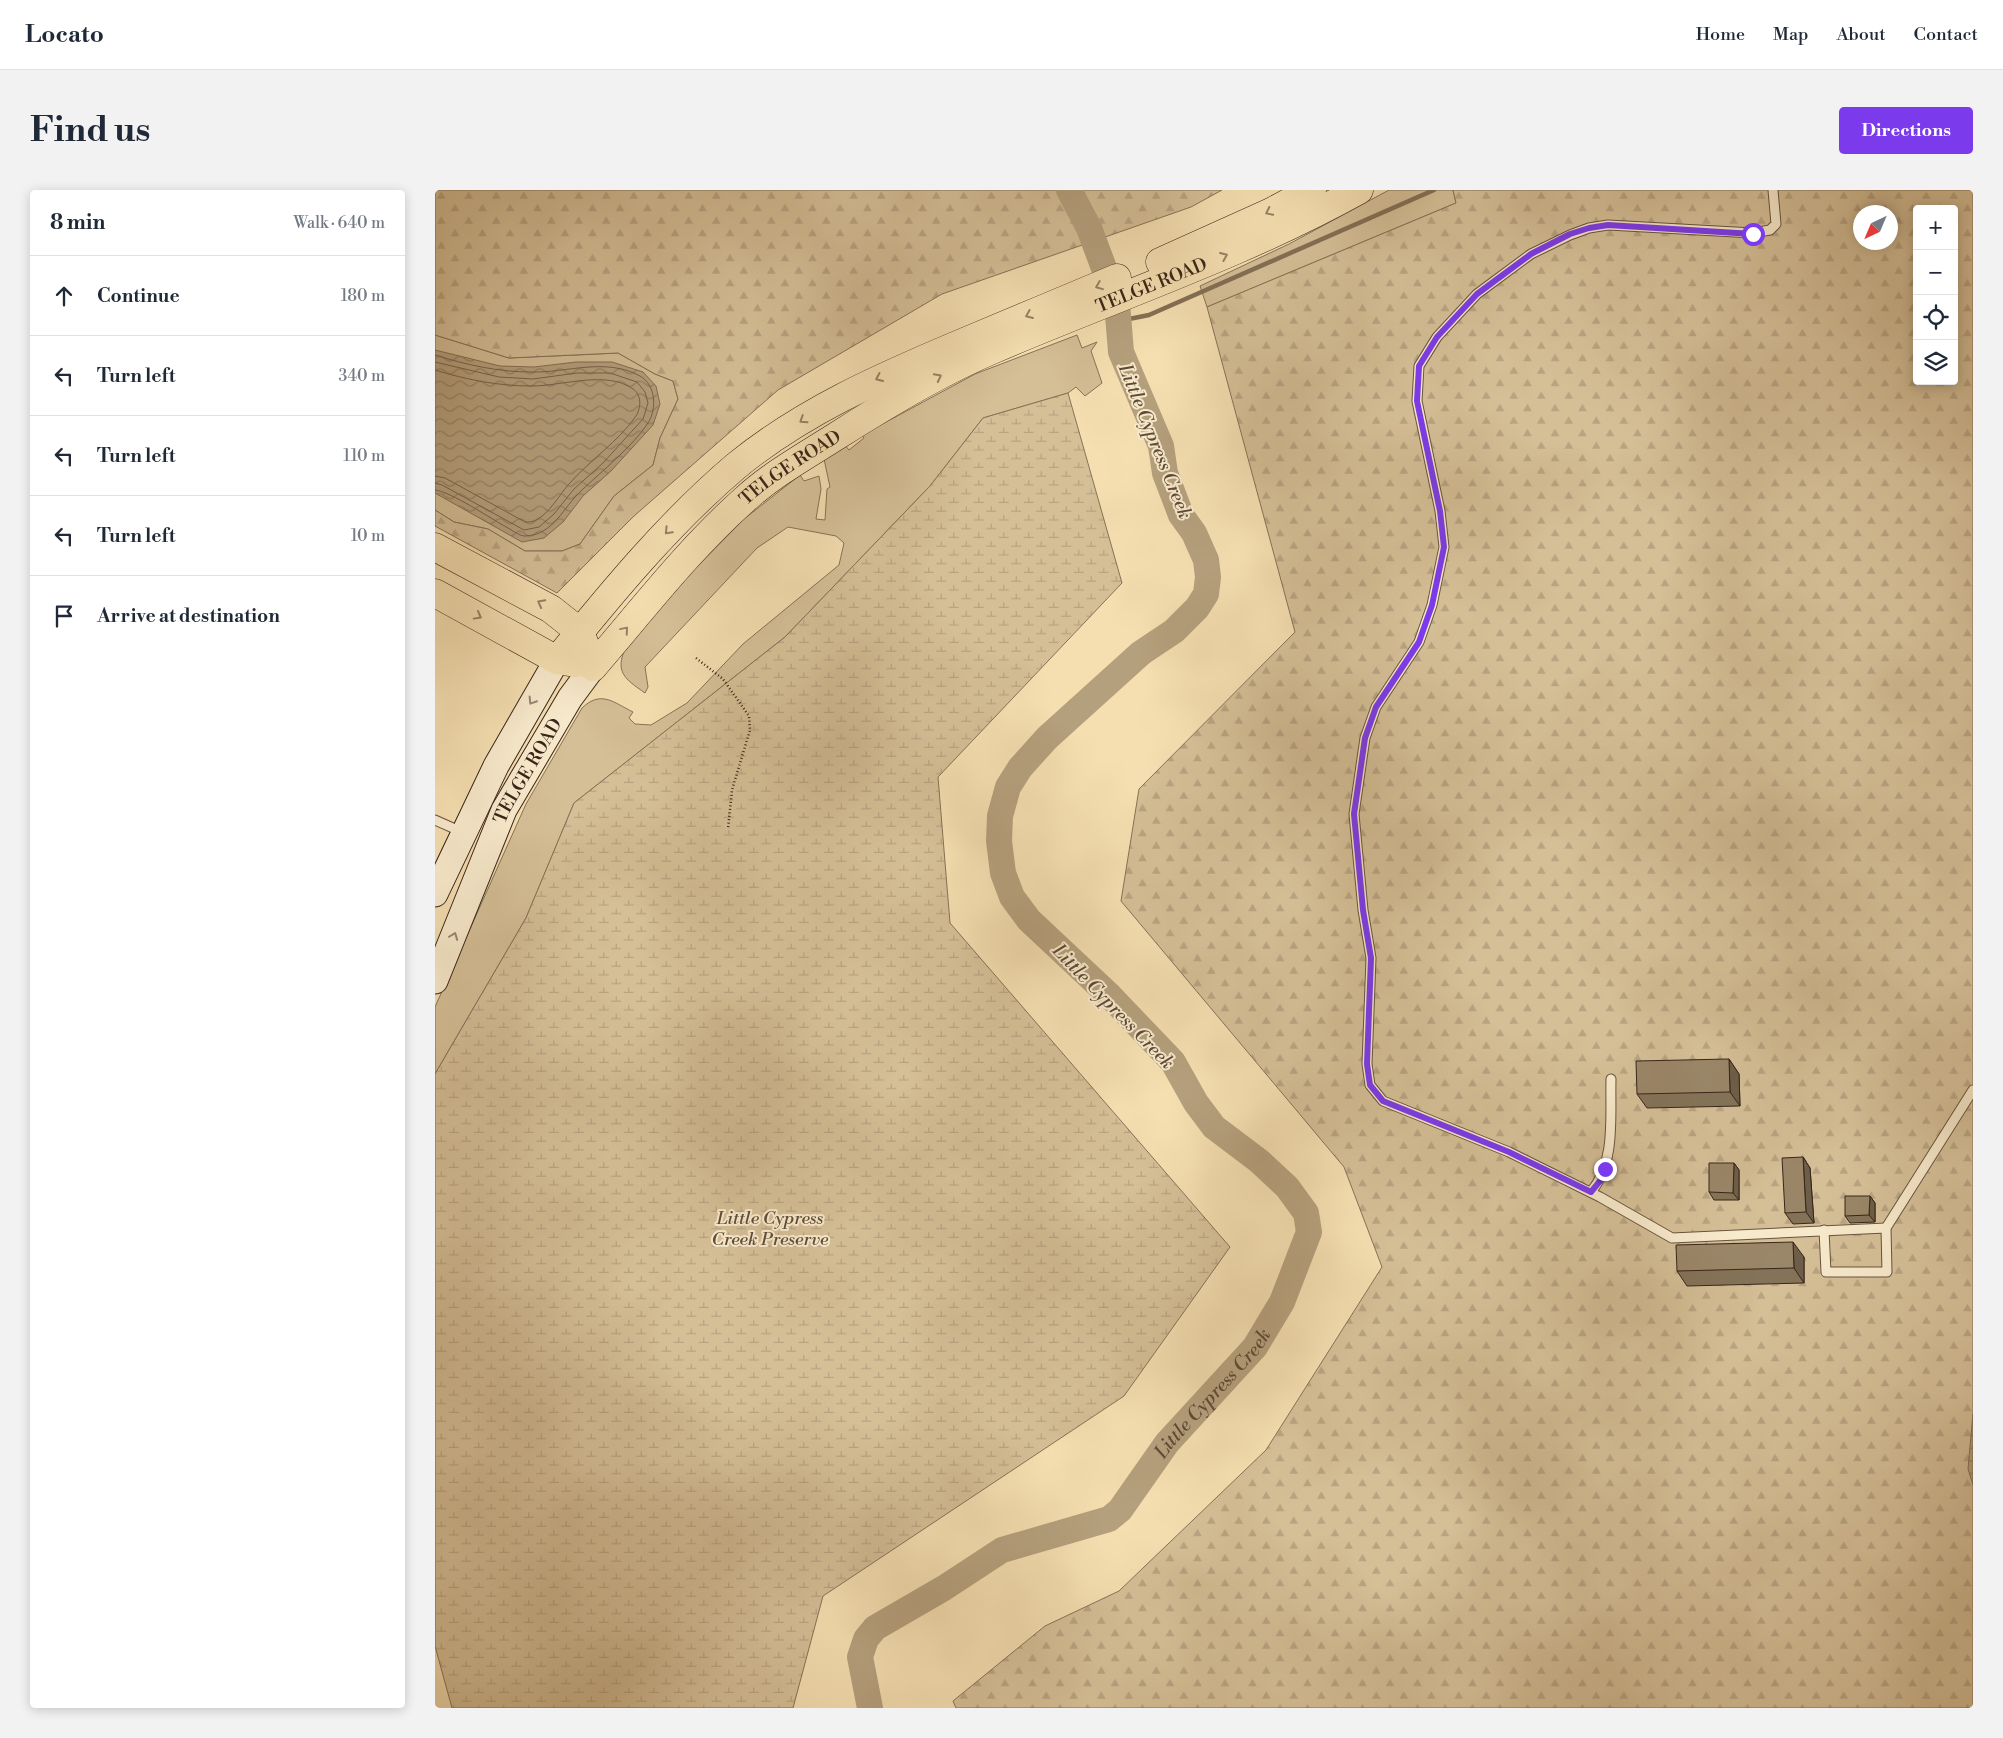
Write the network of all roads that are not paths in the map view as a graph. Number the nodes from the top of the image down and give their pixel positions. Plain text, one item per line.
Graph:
1 (1312, 190) edge
2 (1359, 190) edge
3 (1773, 190) edge
4 (1126, 284) junction
5 (1078, 305) junction
6 (435, 547) edge
7 (435, 593) edge
8 (580, 632) junction
9 (557, 660) junction
10 (593, 667) junction
11 (435, 820) edge
12 (463, 833) junction
13 (435, 894) edge
14 (435, 981) edge
15 (1611, 1079) dead end
16 (1973, 1090) edge
17 (1591, 1192) junction
18 (1886, 1228) junction
19 (1824, 1230) junction

1 -> 4 main road, TELGE ROAD
4 -> 2 main road, TELGE ROAD
3 - 17 lane
4 - 5 main road, TELGE ROAD
5 -> 8 main road, TELGE ROAD
10 -> 5 main road, TELGE ROAD
8 -> 6 main road
7 -> 9 main road
8 - 9 main road, TELGE ROAD
8 - 10 main road
9 - 10 main road
9 -> 12 main road, TELGE ROAD
14 -> 10 main road, TELGE ROAD
11 - 12 lane
12 - 13 main road, TELGE ROAD
15 - 17 lane
16 - 18 lane
17 - 19 lane
18 - 19 lane
18 - 19 lane

